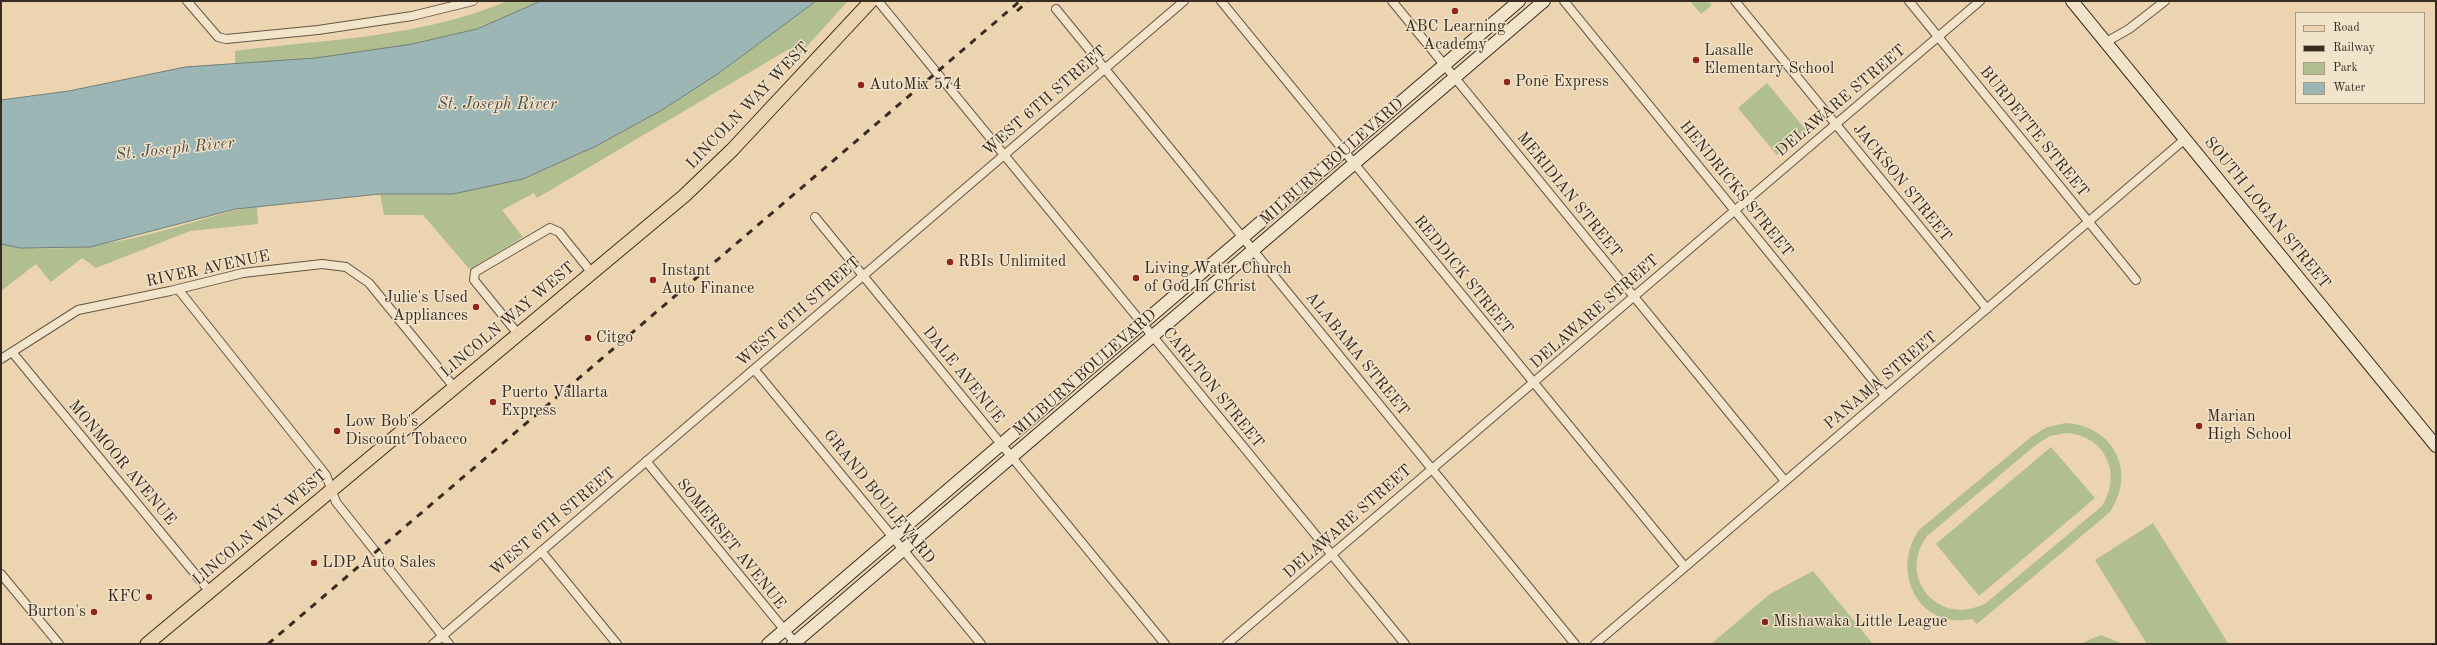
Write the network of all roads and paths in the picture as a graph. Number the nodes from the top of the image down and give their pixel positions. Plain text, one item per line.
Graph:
1 (187, 1) edge
2 (473, 1) edge
3 (871, 1) edge
4 (878, 1) edge
5 (1184, 1) edge
6 (1221, 1) edge
7 (1392, 1) edge
8 (1519, 1) edge
9 (1544, 1) edge
10 (1564, 1) edge
11 (1735, 1) edge
12 (1909, 1) edge
13 (1980, 1) edge
14 (2072, 1) edge
15 (2166, 1) edge
16 (1056, 9) dead end
17 (1938, 37) junction
18 (2106, 42) junction
19 (1445, 64) junction
20 (1104, 68) junction
21 (1455, 77) junction
22 (1835, 124) junction
23 (2185, 139) junction
24 (1343, 151) junction
25 (1003, 155) junction
26 (1354, 164) junction
27 (1734, 210) junction
28 (815, 217) dead end
29 (2088, 221) junction
30 (1243, 237) junction
31 (1253, 250) junction
32 (592, 273) junction
33 (863, 275) junction
34 (2136, 280) dead end
35 (178, 289) junction
36 (1634, 297) junction
37 (1987, 309) junction
38 (1142, 324) junction
39 (518, 334) junction
40 (1153, 336) junction
41 (12, 352) junction
42 (1, 359) edge
43 (754, 368) junction
44 (1533, 383) junction
45 (454, 387) junction
46 (1885, 395) junction
47 (1001, 444) junction
48 (2436, 446) edge
49 (1012, 457) junction
50 (646, 461) junction
51 (1432, 469) junction
52 (1785, 481) junction
53 (332, 490) junction
54 (893, 537) junction
55 (903, 550) junction
56 (541, 551) junction
57 (1331, 556) junction
58 (1685, 567) junction
59 (1, 574) edge
60 (210, 592) junction
61 (784, 630) junction
62 (442, 636) junction
63 (59, 644) edge
64 (147, 644) edge
65 (433, 644) edge
66 (449, 644) edge
67 (617, 644) edge
68 (768, 644) edge
69 (795, 644) edge
70 (981, 644) edge
71 (1165, 644) edge
72 (1228, 644) edge
73 (1405, 644) edge
74 (1576, 644) edge
75 (1595, 644) edge

1 - 2 street
3 - 32 main road, LINCOLN WAY WEST
4 - 25 street, CARLTON STREET
5 - 20 street, WEST 6TH STREET
6 - 24 street, REDDICK STREET
7 - 19 street, MERIDIAN STREET
8 - 19 street, MILBURN BOULEVARD
9 - 21 street, MILBURN BOULEVARD
10 - 27 street, HENDRICKS STREET
11 - 22 street, JACKSON STREET
12 - 17 street, BURDETTE STREET
13 - 17 street, DELAWARE STREET
14 - 18 street, SOUTH LOGAN STREET
15 - 18 street
16 - 20 street, ALABAMA STREET
17 - 22 street, DELAWARE STREET
17 - 29 street, BURDETTE STREET
18 - 23 street, SOUTH LOGAN STREET
19 - 21 street, MERIDIAN STREET
19 - 24 street, MILBURN BOULEVARD
20 - 25 street, WEST 6TH STREET
20 - 30 street, ALABAMA STREET
21 - 26 street, MILBURN BOULEVARD
21 - 36 street, MERIDIAN STREET
22 - 27 street, DELAWARE STREET
22 - 37 street, JACKSON STREET
23 - 29 street, PANAMA STREET
23 - 48 street, SOUTH LOGAN STREET
24 - 26 street, REDDICK STREET
24 - 30 street, MILBURN BOULEVARD
25 - 33 street, WEST 6TH STREET
25 - 38 street, CARLTON STREET
26 - 31 street, MILBURN BOULEVARD
26 - 44 street, REDDICK STREET
27 - 36 street, DELAWARE STREET
27 - 46 street, HENDRICKS STREET
28 - 33 street, DALE AVENUE
29 - 34 street, BURDETTE STREET
29 - 37 street, PANAMA STREET
30 - 31 street, ALABAMA STREET
30 - 38 street, MILBURN BOULEVARD
31 - 40 street, MILBURN BOULEVARD
31 - 51 street, ALABAMA STREET
32 - 39 main road, LINCOLN WAY WEST
32 - 39 street
33 - 43 street, WEST 6TH STREET
33 - 47 street, DALE AVENUE
35 - 41 street, RIVER AVENUE
35 - 45 street, RIVER AVENUE
35 - 53 street
36 - 44 street, DELAWARE STREET
36 - 52 street, MERIDIAN STREET
37 - 46 street, PANAMA STREET
38 - 40 street, CARLTON STREET
38 - 47 street, MILBURN BOULEVARD
39 - 45 main road, LINCOLN WAY WEST
40 - 49 street, MILBURN BOULEVARD
40 - 57 street, CARLTON STREET
41 - 42 street, RIVER AVENUE
41 - 60 street, MONMOOR AVENUE
43 - 50 street, WEST 6TH STREET
43 - 54 street, GRAND BOULEVARD
44 - 51 street, DELAWARE STREET
44 - 58 street, REDDICK STREET
45 - 53 main road, LINCOLN WAY WEST
46 - 52 street, PANAMA STREET
47 - 49 street, DALE AVENUE
47 - 54 street, MILBURN BOULEVARD
49 - 55 street, MILBURN BOULEVARD
49 - 71 street, DALE AVENUE
50 - 56 street, WEST 6TH STREET
50 - 61 street, SOMERSET AVENUE
51 - 57 street, DELAWARE STREET
51 - 74 street, ALABAMA STREET
52 - 58 street, PANAMA STREET
53 - 60 main road, LINCOLN WAY WEST
53 - 62 street
54 - 55 street, GRAND BOULEVARD
54 - 61 street, MILBURN BOULEVARD
55 - 69 street, MILBURN BOULEVARD
55 - 70 street, GRAND BOULEVARD
56 - 62 street, WEST 6TH STREET
56 - 67 street
57 - 72 street, DELAWARE STREET
57 - 73 street, CARLTON STREET
58 - 75 street, PANAMA STREET
59 - 63 street
60 - 64 main road, LINCOLN WAY WEST
61 - 68 street, MILBURN BOULEVARD
61 - 69 street, SOMERSET AVENUE
62 - 65 street, WEST 6TH STREET
62 - 66 street

